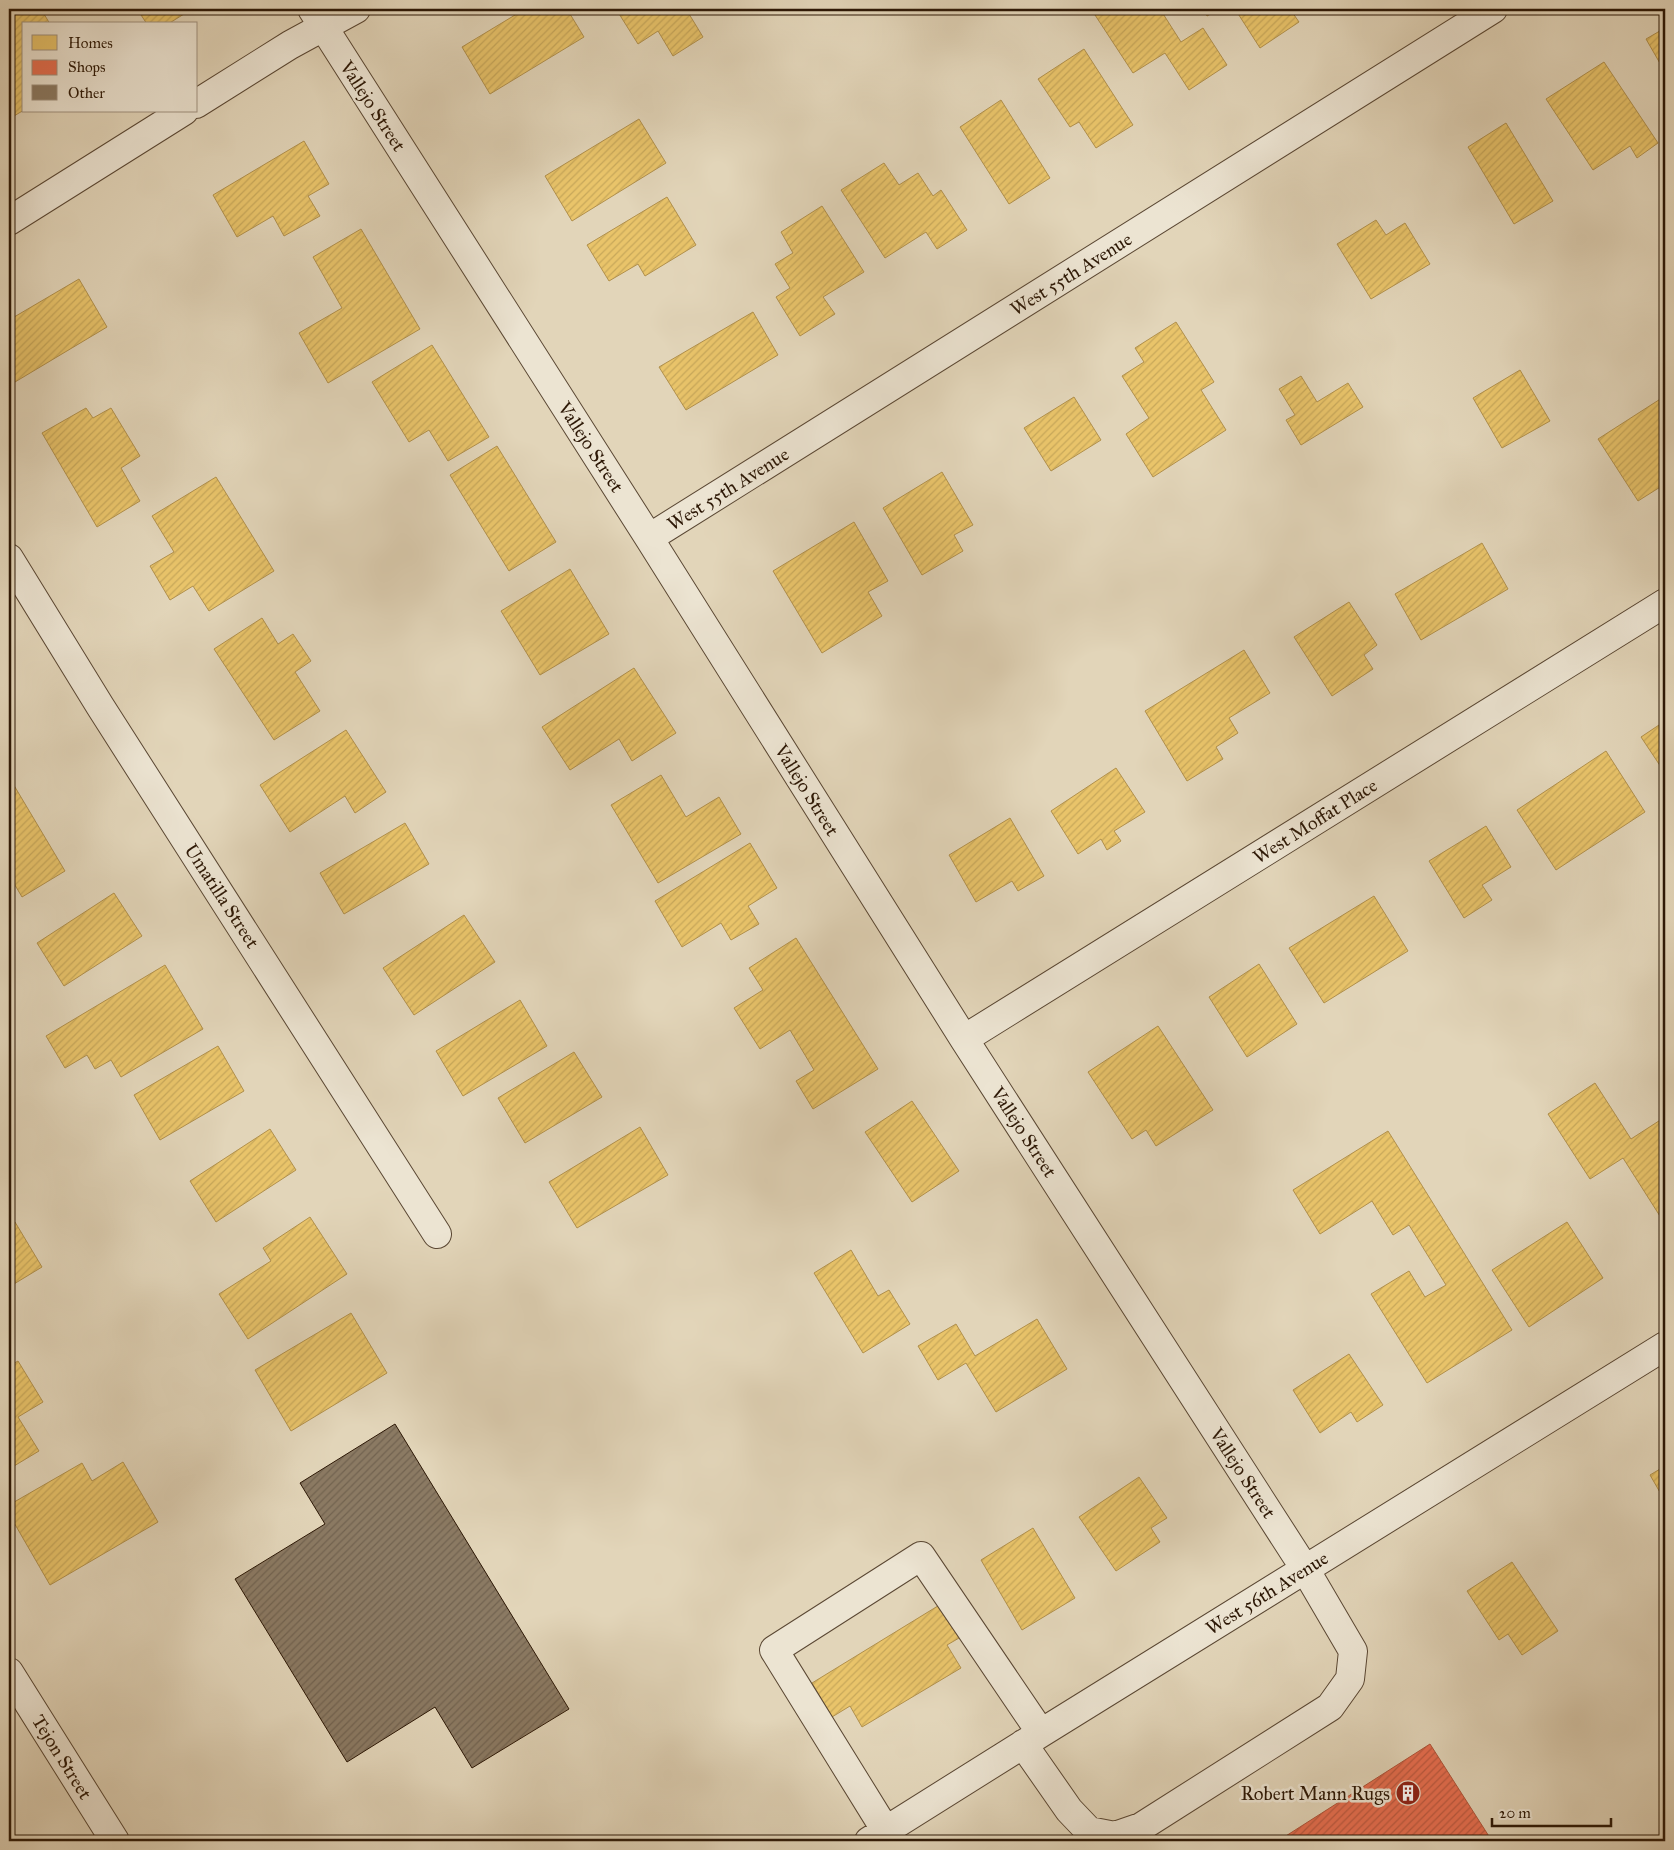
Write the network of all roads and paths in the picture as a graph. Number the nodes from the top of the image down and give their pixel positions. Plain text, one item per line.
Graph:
1 (356, 9) edge
2 (1493, 9) edge
3 (317, 18) edge
4 (198, 103) edge
5 (182, 112) edge
6 (9, 222) edge
7 (649, 538) junction
8 (9, 558) edge
9 (1665, 603) edge
10 (964, 1039) junction
11 (437, 1234) dead end
12 (1665, 1346) edge
13 (1305, 1569) junction
14 (9, 1672) edge
15 (1032, 1739) junction
16 (878, 1836) edge
17 (115, 1841) edge

1 - 3 street
2 - 7 street, West 55th Avenue
3 - 4 street
3 - 7 street, Vallejo Street
5 - 6 street
7 - 10 street, Vallejo Street
8 - 11 street, Umatilla Street
9 - 10 street, West Moffat Place
10 - 13 street, Vallejo Street
12 - 13 street, West 56th Avenue
13 - 15 street, West 56th Avenue
13 - 15 street, Vallejo Street
14 - 17 street, Tejon Street
15 - 16 street, West 56th Avenue
15 - 16 street, Vallejo Street

